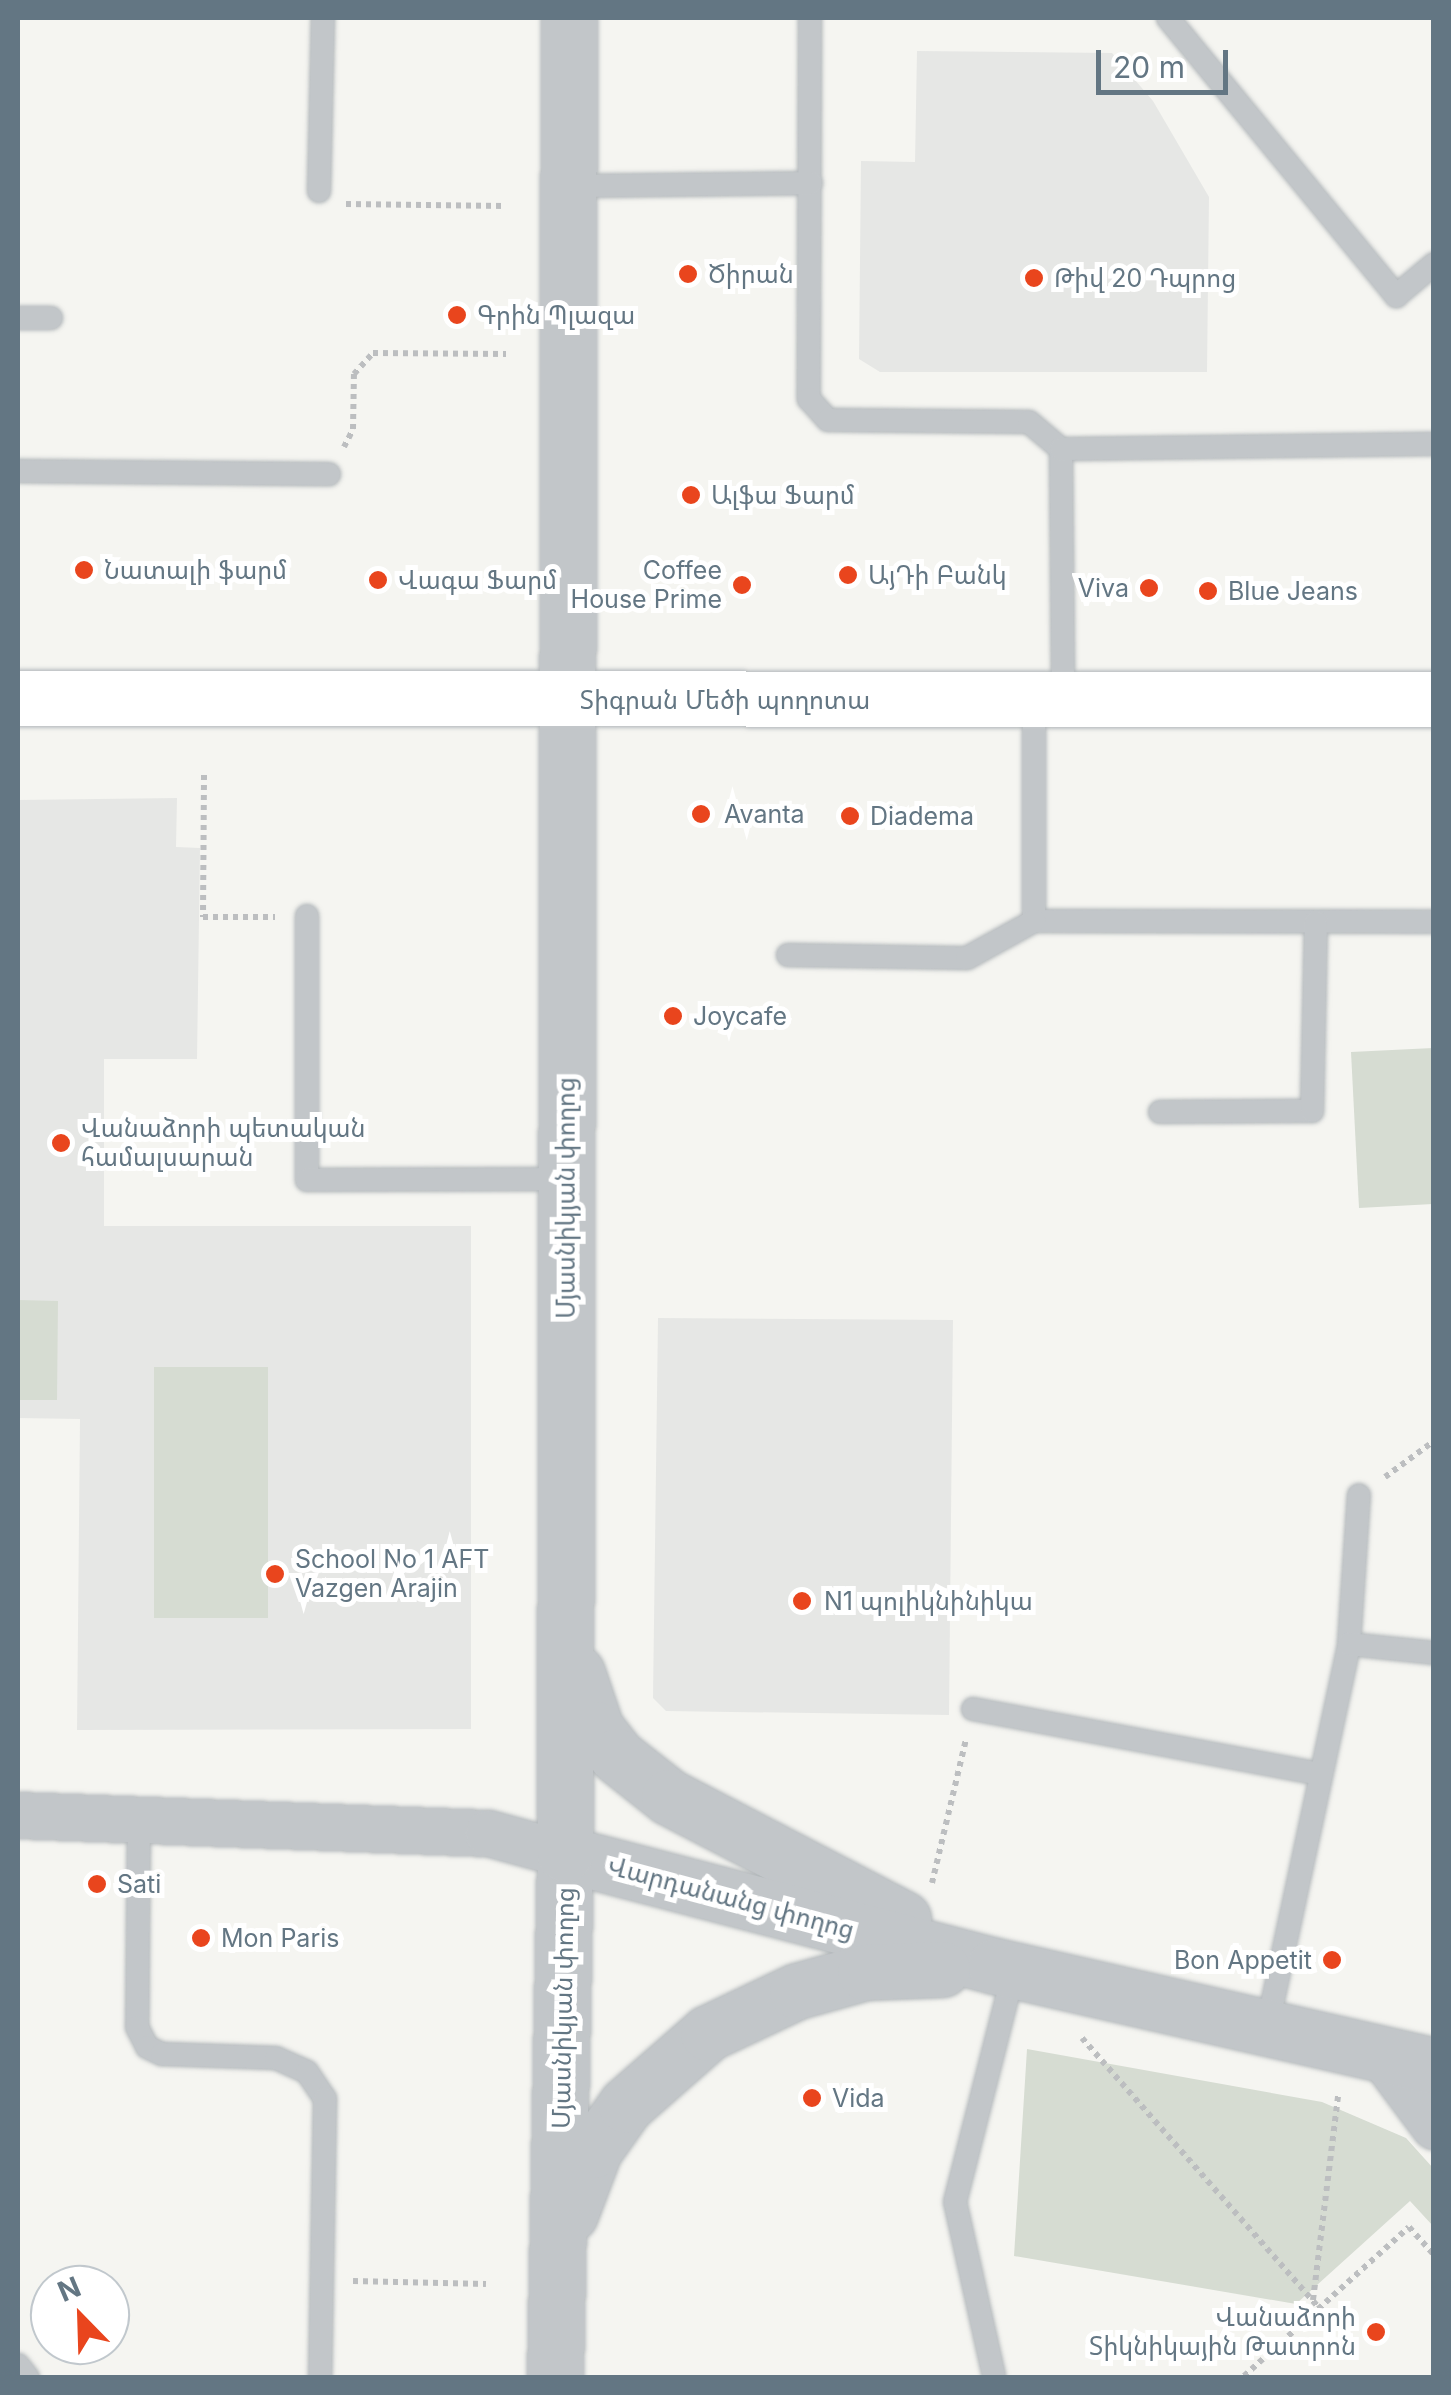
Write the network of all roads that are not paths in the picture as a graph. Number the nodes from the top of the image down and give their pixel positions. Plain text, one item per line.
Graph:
1 (322, 18) edge
2 (568, 18) edge
3 (810, 18) edge
4 (1168, 18) edge
5 (811, 183) junction
6 (568, 186) junction
7 (319, 192) road end
8 (1434, 264) edge
9 (18, 318) edge
10 (51, 318) dead end
11 (1434, 444) edge
12 (1061, 449) junction
13 (18, 471) edge
14 (330, 474) road end
15 (18, 698) edge
16 (1049, 699) junction
17 (1434, 699) edge
18 (567, 700) junction
19 (306, 916) road end
20 (1034, 922) junction
21 (1316, 922) junction
22 (1434, 922) edge
23 (788, 954) dead end
24 (1160, 1112) dead end
25 (566, 1179) junction
26 (1360, 1495) road end
27 (565, 1637) junction
28 (1349, 1644) junction
29 (1434, 1653) edge
30 (973, 1709) road end
31 (1320, 1774) junction
32 (18, 1814) edge
33 (139, 1817) junction
34 (565, 1854) junction
35 (1005, 1968) junction
36 (1266, 2031) junction
37 (1434, 2066) edge
38 (1360, 2069) junction
39 (1434, 2126) edge
40 (558, 2245) junction
41 (18, 2365) edge
42 (994, 2376) edge
43 (28, 2378) edge
44 (320, 2378) edge
45 (555, 2378) edge

1 - 7 lane
2 - 6 street, Մյասնիկյան փողոց
3 - 5 lane
4 - 8 lane
5 - 6 lane
5 - 12 lane
6 - 18 street, Մյասնիկյան փողոց
9 - 10 lane
11 - 12 lane
12 - 16 lane
13 - 14 lane
15 - 18 main road, Տիգրան Մեծի պողոտա
16 - 17 main road, Տիգրան Մեծի պողոտա
16 - 18 main road, Տիգրան Մեծի պողոտա
16 - 20 lane
18 - 25 street, Մյասնիկյան փողոց
19 - 25 lane
20 - 21 lane
20 - 23 lane
21 - 22 lane
21 - 24 lane
25 - 27 street, Մյասնիկյան փողոց
26 - 28 lane
27 - 34 street, Մյասնիկյան փողոց
27 - 35 street
28 - 29 lane
28 - 31 lane
30 - 31 lane
31 - 36 lane
32 - 33 street, Վարդանանց փողոց
33 - 34 street, Վարդանանց փողոց
33 - 44 lane
34 - 35 street, Վարդանանց փողոց
34 - 40 street, Մյասնիկյան փողոց
35 - 36 street, Վարդանանց փողոց
35 - 40 street
35 - 42 lane
36 - 38 street, Վարդանանց փողոց
37 - 38 street, Վարդանանց փողոց
38 - 39 street
40 - 45 street, Մյասնիկյան փողոց
41 - 43 lane

